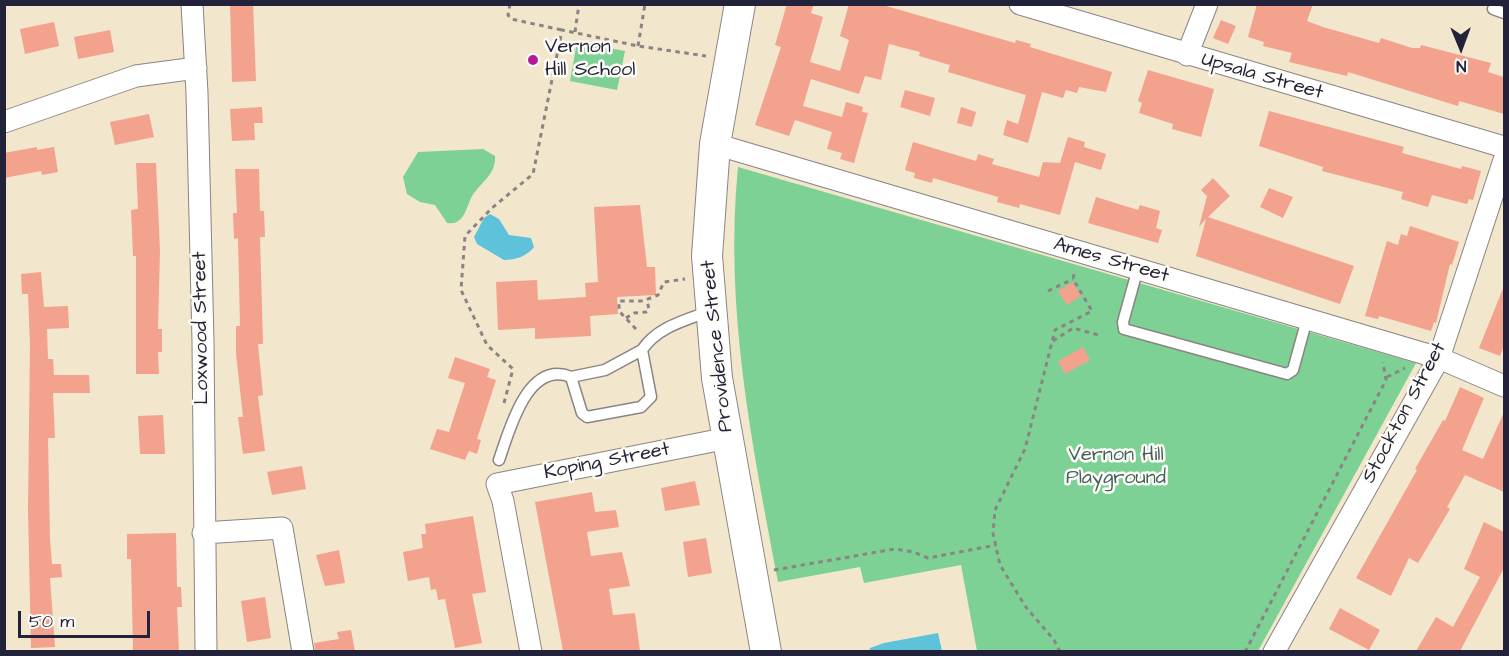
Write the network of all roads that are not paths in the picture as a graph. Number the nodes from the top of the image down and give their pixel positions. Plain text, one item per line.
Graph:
1 (192, 4) edge
2 (740, 4) edge
3 (1020, 4) edge
4 (1207, 4) edge
5 (1044, 8) edge
6 (1493, 9) dead end
7 (1504, 13) edge
8 (1187, 55) junction
9 (195, 68) junction
10 (4, 122) edge
11 (715, 144) junction
12 (1504, 147) edge
13 (1504, 160) edge
14 (1138, 268) junction
15 (711, 310) junction
16 (1307, 319) junction
17 (642, 350) junction
18 (1439, 358) junction
19 (571, 377) junction
20 (1504, 386) edge
21 (728, 438) junction
22 (499, 460) dead end
23 (203, 533) junction
24 (206, 651) edge
25 (303, 651) edge
26 (531, 651) edge
27 (766, 651) edge
28 (1274, 651) edge

1 - 9 street, Loxwood Street
2 - 11 main road, Providence Street
3 - 5 street, Upsala Street
4 - 8 street
5 - 8 street, Upsala Street
6 - 7 lane
8 - 12 street, Upsala Street
9 - 10 street
9 - 23 street, Loxwood Street
11 - 14 street, Ames Street
11 - 15 main road, Providence Street
13 - 18 street, Stockton Street
14 - 16 street, Ames Street
14 - 16 lane
15 - 17 lane
15 - 21 main road, Providence Street
16 - 18 street, Ames Street
17 - 19 lane
17 - 19 lane
18 - 20 street, Ames Street
18 - 28 street, Stockton Street
19 - 22 lane
21 - 26 street, Koping Street
21 - 27 main road, Providence Street
23 - 24 street, Loxwood Street
23 - 25 street

